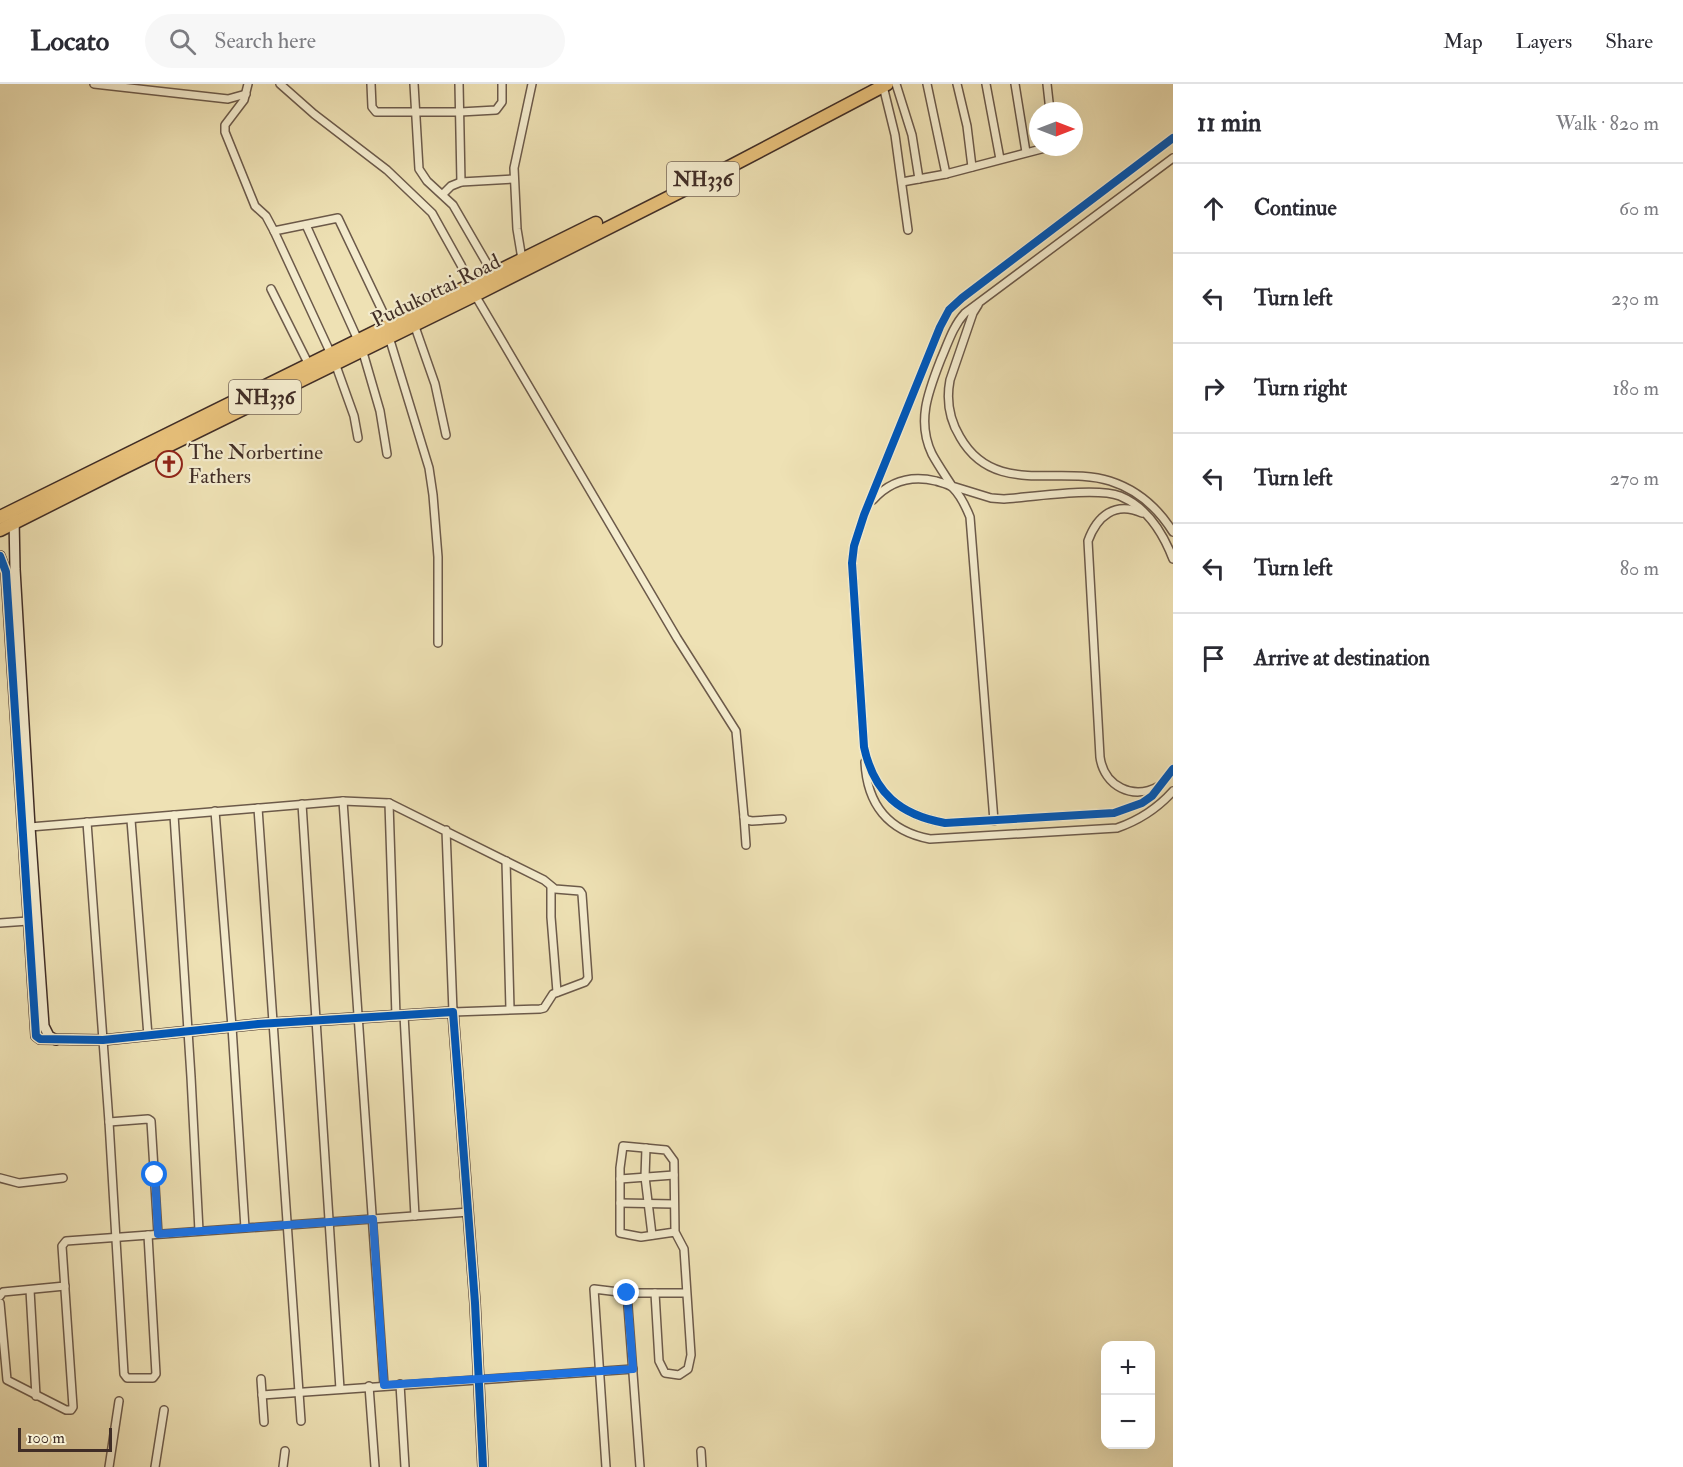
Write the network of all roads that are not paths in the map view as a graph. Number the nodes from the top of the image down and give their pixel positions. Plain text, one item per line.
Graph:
1 (94, 84) edge
2 (248, 84) edge
3 (280, 84) edge
4 (371, 84) edge
5 (414, 84) edge
6 (459, 84) edge
7 (502, 84) edge
8 (532, 84) edge
9 (869, 84) edge
10 (927, 84) edge
11 (957, 84) edge
12 (986, 84) edge
13 (1015, 84) edge
14 (1047, 84) edge
15 (889, 85) edge
16 (246, 94) junction
17 (1049, 102) edge
18 (416, 112) junction
19 (460, 112) junction
20 (1173, 138) edge
21 (1029, 151) edge
22 (1026, 152) junction
23 (1173, 158) edge
24 (1000, 159) junction
25 (972, 167) junction
26 (946, 174) junction
27 (514, 179) junction
28 (919, 179) junction
29 (461, 182) junction
30 (902, 182) junction
31 (443, 194) junction
32 (306, 225) junction
33 (908, 230) dead end
34 (274, 231) junction
35 (522, 260) junction
36 (494, 274) junction
37 (271, 290) dead end
38 (472, 290) junction
39 (988, 295) junction
40 (414, 324) junction
41 (389, 331) junction
42 (360, 345) junction
43 (333, 359) junction
44 (309, 365) junction
45 (229, 409) junction
46 (446, 435) dead end
47 (358, 438) dead end
48 (387, 454) dead end
49 (952, 486) junction
50 (14, 510) junction
51 (864, 515) junction
52 (0, 517) edge
53 (1155, 523) junction
54 (14, 524) junction
55 (0, 530) edge
56 (1173, 532) edge
57 (0, 556) edge
58 (1173, 559) edge
59 (438, 643) dead end
60 (19, 718) junction
61 (864, 747) junction
62 (1173, 769) edge
63 (1161, 785) junction
64 (1173, 791) edge
65 (344, 801) junction
66 (389, 803) junction
67 (302, 804) junction
68 (258, 808) junction
69 (215, 811) junction
70 (174, 815) junction
71 (744, 817) junction
72 (782, 819) dead end
73 (130, 820) junction
74 (994, 821) junction
75 (87, 822) junction
76 (30, 827) junction
77 (446, 830) junction
78 (746, 845) dead end
79 (506, 861) junction
80 (551, 887) junction
81 (30, 916) junction
82 (0, 923) edge
83 (557, 992) junction
84 (510, 1009) junction
85 (453, 1012) junction
86 (400, 1015) junction
87 (359, 1018) junction
88 (316, 1021) junction
89 (273, 1023) junction
90 (232, 1027) junction
91 (187, 1032) junction
92 (148, 1036) junction
93 (103, 1040) junction
94 (109, 1122) junction
95 (646, 1148) junction
96 (674, 1175) junction
97 (645, 1177) junction
98 (0, 1178) edge
99 (63, 1178) dead end
100 (620, 1179) junction
101 (620, 1203) junction
102 (647, 1203) junction
103 (674, 1204) junction
104 (468, 1212) junction
105 (415, 1216) junction
106 (373, 1219) junction
107 (329, 1222) junction
108 (287, 1225) junction
109 (245, 1228) junction
110 (199, 1231) junction
111 (675, 1232) junction
112 (158, 1234) junction
113 (148, 1235) junction
114 (652, 1235) junction
115 (116, 1237) junction
116 (65, 1286) junction
117 (30, 1290) junction
118 (627, 1293) junction
119 (655, 1293) junction
120 (686, 1293) junction
121 (0, 1296) edge
122 (0, 1303) edge
123 (633, 1369) junction
124 (599, 1371) junction
125 (261, 1379) dead end
126 (478, 1379) junction
127 (400, 1384) junction
128 (384, 1385) junction
129 (369, 1386) junction
130 (340, 1389) junction
131 (298, 1391) junction
132 (36, 1395) junction
133 (262, 1395) junction
134 (119, 1401) dead end
135 (164, 1410) dead end
136 (301, 1421) dead end
137 (264, 1422) dead end
138 (285, 1451) dead end
139 (701, 1451) dead end
140 (109, 1467) edge
141 (155, 1467) edge
142 (283, 1467) edge
143 (375, 1467) edge
144 (405, 1467) edge
145 (483, 1467) edge
146 (606, 1467) edge
147 (640, 1467) edge
148 (702, 1467) edge

1 - 16 street
2 - 16 street
3 - 38 street
4 - 18 street
5 - 18 street
6 - 19 street
7 - 19 street
8 - 27 street
9 - 35 highway, Pudukottai Road / NH336
10 - 26 street
11 - 25 street
12 - 24 street
13 - 22 street
14 - 17 street
15 - 28 street
15 - 30 street
15 - 38 highway, Pudukottai Road / NH336
16 - 34 street
18 - 19 street
18 - 31 street
19 - 29 street
20 - 51 street
21 - 22 street
22 - 24 street
23 - 39 street
24 - 25 street
25 - 26 street
26 - 28 street
27 - 29 street
27 - 35 street
28 - 30 street
29 - 31 street
30 - 33 street
31 - 36 street
32 - 34 street
32 - 41 street
32 - 42 street
34 - 43 street
35 - 36 highway, Pudukottai Road / NH336
36 - 38 highway, Pudukottai Road / NH336
37 - 44 street
38 - 40 highway, Pudukottai Road / NH336
38 - 41 highway, Pudukottai Road / NH336
38 - 71 street
39 - 49 street
39 - 56 street
40 - 41 highway, Pudukottai Road / NH336
40 - 46 street
41 - 42 highway, Pudukottai Road / NH336
41 - 59 street
42 - 43 highway, Pudukottai Road / NH336
42 - 48 street
43 - 44 highway, Pudukottai Road / NH336
43 - 45 highway, Pudukottai Road / NH336
43 - 47 street
44 - 45 highway, Pudukottai Road / NH336
45 - 50 highway, Pudukottai Road / NH336
45 - 54 highway, Pudukottai Road / NH336
49 - 51 street
49 - 53 street
49 - 74 street
50 - 52 highway, Pudukottai Road / NH336
50 - 54 street
51 - 61 street
53 - 58 street
53 - 63 street
54 - 55 highway, Pudukottai Road / NH336
54 - 60 street
57 - 60 street
60 - 76 street
60 - 81 street
61 - 64 street
61 - 74 street
62 - 63 street
63 - 74 street
65 - 66 street
65 - 67 street
65 - 87 street
66 - 77 street
66 - 86 street
67 - 68 street
67 - 88 street
68 - 69 street
68 - 89 street
69 - 70 street
69 - 90 street
70 - 73 street
70 - 91 street
71 - 72 street
71 - 78 street
73 - 75 street
73 - 92 street
75 - 76 street
75 - 93 street
76 - 81 street
77 - 79 street
77 - 85 street
79 - 80 street
79 - 84 street
80 - 83 street
80 - 83 street
81 - 82 street
81 - 93 street
83 - 84 street
84 - 85 street
85 - 86 street
85 - 104 street
86 - 87 street
86 - 105 street
87 - 88 street
87 - 106 street
88 - 89 street
88 - 107 street
89 - 90 street
89 - 108 street
90 - 91 street
90 - 109 street
91 - 92 street
91 - 110 street
92 - 93 street
93 - 94 street
94 - 112 street
94 - 115 street
95 - 96 street
95 - 97 street
95 - 100 street
96 - 97 street
96 - 103 street
97 - 100 street
97 - 102 street
98 - 99 street
100 - 101 street
101 - 102 street
101 - 114 street
102 - 103 street
102 - 114 street
103 - 111 street
104 - 105 street
104 - 126 street
105 - 106 street
106 - 107 street
106 - 128 street
107 - 108 street
107 - 130 street
108 - 109 street
108 - 131 street
109 - 110 street
110 - 112 street
111 - 114 street
111 - 120 street
112 - 113 street
113 - 115 street
113 - 115 street
115 - 116 street
116 - 117 street
116 - 132 street
117 - 121 street
117 - 132 street
118 - 119 street
118 - 123 street
118 - 124 street
119 - 120 street
119 - 120 street
122 - 132 street
123 - 124 street
123 - 147 street
124 - 126 street
124 - 146 street
125 - 133 street
126 - 127 street
126 - 145 street
127 - 128 street
127 - 144 street
128 - 129 street
129 - 130 street
129 - 143 street
130 - 131 street
131 - 133 street
131 - 136 street
133 - 137 street
134 - 140 street
135 - 141 street
138 - 142 street
139 - 148 street

